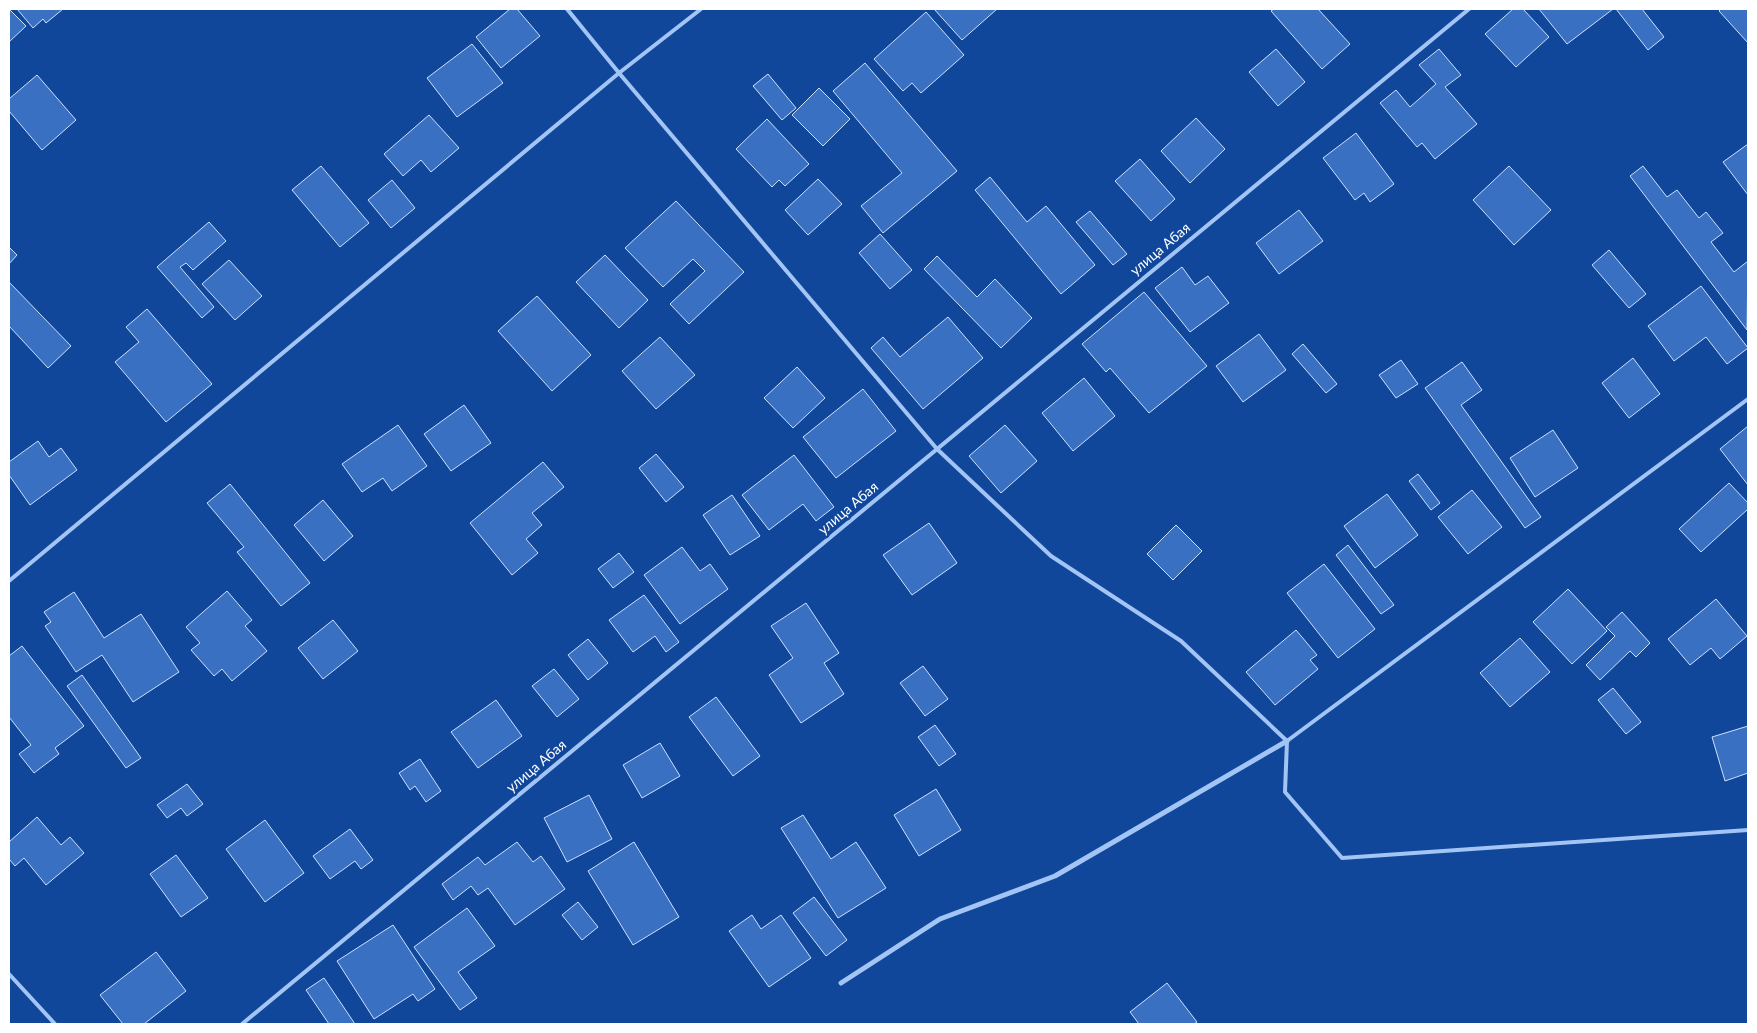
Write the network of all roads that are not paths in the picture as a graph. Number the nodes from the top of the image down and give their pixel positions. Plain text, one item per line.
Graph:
1 (567, 9) edge
2 (701, 9) edge
3 (1469, 9) edge
4 (619, 73) junction
5 (1748, 399) edge
6 (937, 449) junction
7 (9, 581) edge
8 (1286, 741) junction
9 (1748, 830) edge
10 (9, 974) edge
11 (841, 983) dead end
12 (55, 1024) edge
13 (242, 1024) edge

1 - 4 lane
2 - 4 lane
3 - 6 lane, улица Абая
4 - 6 lane
4 - 7 lane
5 - 8 lane
6 - 8 lane
6 - 13 lane, улица Абая
8 - 9 lane
8 - 11 street
10 - 12 lane

